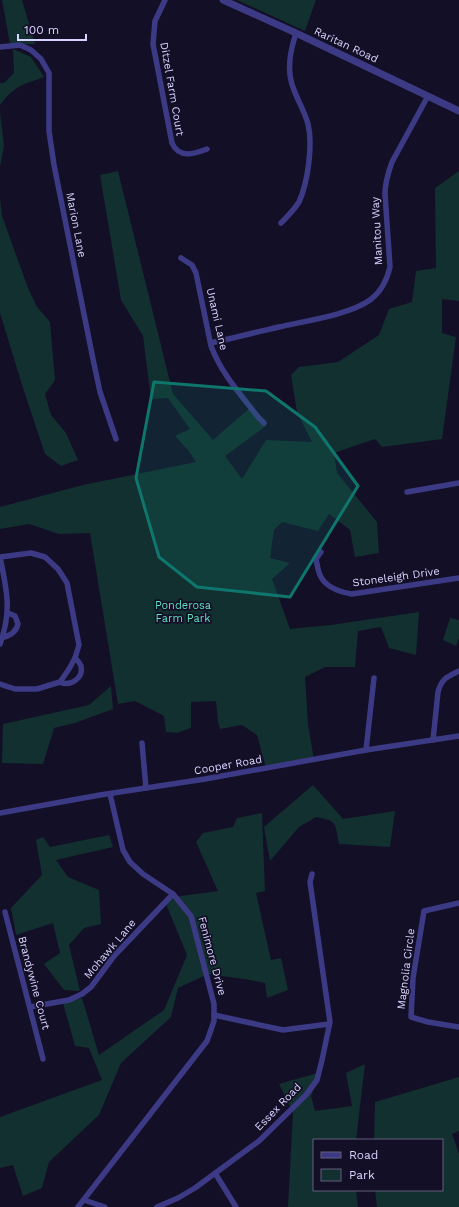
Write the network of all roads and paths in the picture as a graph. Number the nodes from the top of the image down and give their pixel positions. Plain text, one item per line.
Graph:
1 (165, 0) edge
2 (223, 0) edge
3 (296, 33) junction
4 (0, 47) edge
5 (428, 96) junction
6 (459, 111) edge
7 (207, 149) dead end
8 (281, 223) dead end
9 (181, 258) dead end
10 (211, 343) junction
11 (264, 423) dead end
12 (116, 439) dead end
13 (459, 482) edge
14 (407, 492) dead end
15 (321, 552) dead end
16 (0, 557) edge
17 (459, 578) edge
18 (8, 613) junction
19 (2, 638) junction
20 (0, 644) edge
21 (75, 658) junction
22 (459, 671) edge
23 (374, 678) dead end
24 (60, 682) junction
25 (0, 684) edge
26 (459, 736) edge
27 (433, 740) junction
28 (142, 742) dead end
29 (366, 750) junction
30 (146, 788) junction
31 (110, 794) junction
32 (0, 813) edge
33 (312, 874) dead end
34 (173, 894) junction
35 (459, 903) edge
36 (5, 912) dead end
37 (30, 1008) junction
38 (214, 1015) junction
39 (329, 1024) junction
40 (459, 1026) edge
41 (43, 1059) dead end
42 (216, 1173) junction
43 (84, 1200) junction
44 (78, 1207) edge
45 (105, 1207) edge
46 (157, 1207) edge
47 (236, 1207) edge

1 - 7 street, Ditzel Farm Court
2 - 3 street, Raritan Road
3 - 5 street, Raritan Road
3 - 8 street
4 - 12 street, Marion Lane
5 - 6 street, Raritan Road
5 - 10 street, Manitou Way
9 - 10 street, Unami Lane
10 - 11 street, Unami Lane
13 - 14 street
15 - 17 street, Stoneleigh Drive
16 - 18 street
16 - 21 street
18 - 19 street
18 - 19 street
19 - 20 street
21 - 24 street
21 - 24 street
22 - 27 street
23 - 29 street
24 - 25 street
26 - 27 street, Cooper Road
27 - 29 street, Cooper Road
28 - 30 street
29 - 30 street, Cooper Road
30 - 31 street, Cooper Road
31 - 32 street, Cooper Road
31 - 34 street, Fenimore Drive
33 - 39 street, Essex Road
34 - 37 street, Mohawk Lane
34 - 38 street, Fenimore Drive
35 - 40 street, Magnolia Circle
36 - 37 street, Brandywine Court
37 - 41 street, Brandywine Court
38 - 39 street
38 - 43 street, Fenimore Drive
39 - 42 street, Essex Road
42 - 46 street, Essex Road
42 - 47 street
43 - 44 street, Fenimore Drive
43 - 45 street

